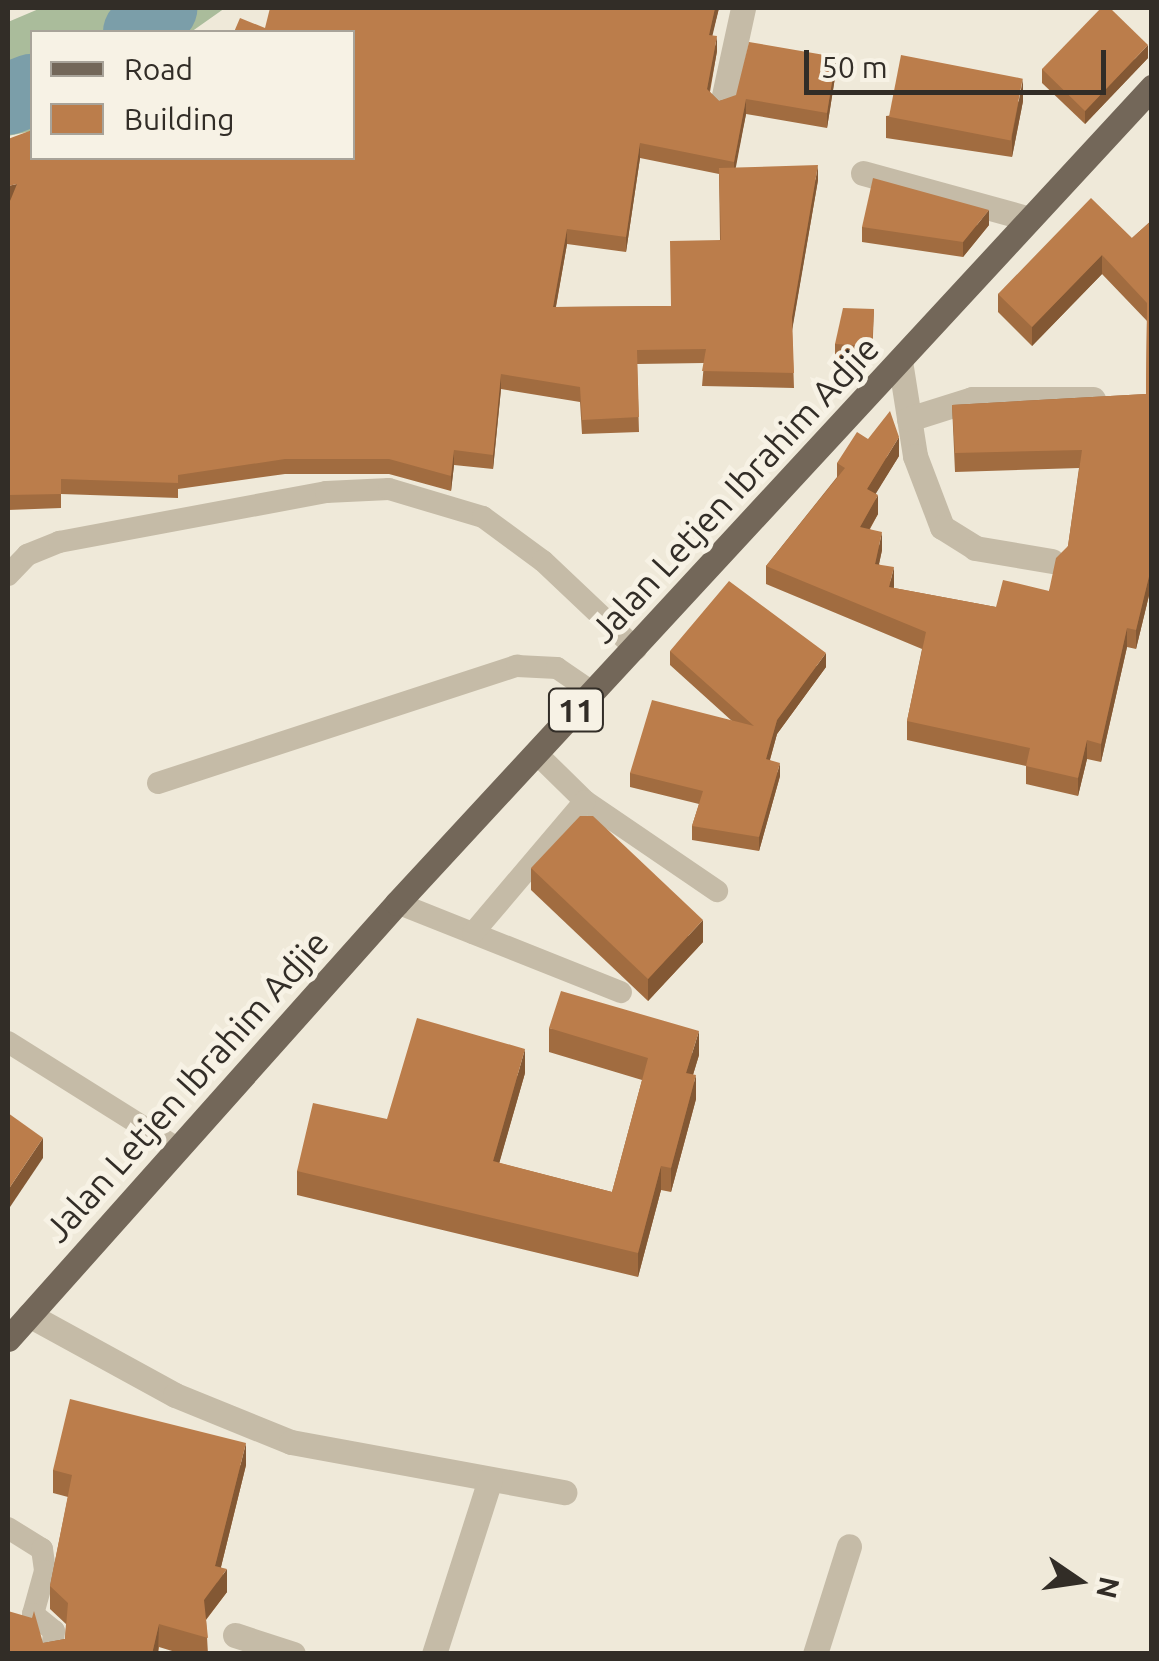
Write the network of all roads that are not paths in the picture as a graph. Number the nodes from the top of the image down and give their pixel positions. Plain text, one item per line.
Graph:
1 (743, 8) edge
2 (1152, 87) edge
3 (722, 100) edge
4 (863, 173) dead end
5 (1030, 219) junction
6 (900, 360) junction
7 (1123, 400) edge
8 (909, 419) junction
9 (1052, 561) edge
10 (8, 575) edge
11 (636, 649) junction
12 (592, 692) junction
13 (536, 752) junction
14 (158, 783) dead end
15 (586, 801) junction
16 (717, 891) dead end
17 (396, 904) junction
18 (473, 934) junction
19 (621, 992) dead end
20 (8, 1042) edge
21 (177, 1148) junction
22 (29, 1315) junction
23 (8, 1339) edge
24 (490, 1480) junction
25 (564, 1492) dead end
26 (8, 1528) edge
27 (849, 1546) dead end
28 (235, 1635) dead end
29 (52, 1654) edge
30 (293, 1654) edge
31 (434, 1654) edge
32 (815, 1654) edge

1 - 3 street
2 - 5 main road, Jalan Letjen Ibrahim Adjie / 11
4 - 5 street
5 - 6 main road, Jalan Letjen Ibrahim Adjie / 11
6 - 8 street
6 - 11 main road, Jalan Letjen Ibrahim Adjie / 11
7 - 8 street
8 - 9 street
10 - 11 lane
11 - 12 main road, Jalan Letjen Ibrahim Adjie / 11
12 - 13 main road, Jalan Letjen Ibrahim Adjie / 11
12 - 14 lane
13 - 15 lane
13 - 17 main road, Jalan Letjen Ibrahim Adjie / 11
15 - 16 lane
15 - 18 lane
17 - 18 lane
17 - 21 main road, Jalan Letjen Ibrahim Adjie / 11
18 - 19 lane
20 - 21 lane
21 - 22 main road, Jalan Letjen Ibrahim Adjie / 11
22 - 23 main road, Jalan Letjen Ibrahim Adjie / 11
22 - 24 street
24 - 25 street
24 - 31 street
26 - 29 lane
27 - 32 street
28 - 30 street

